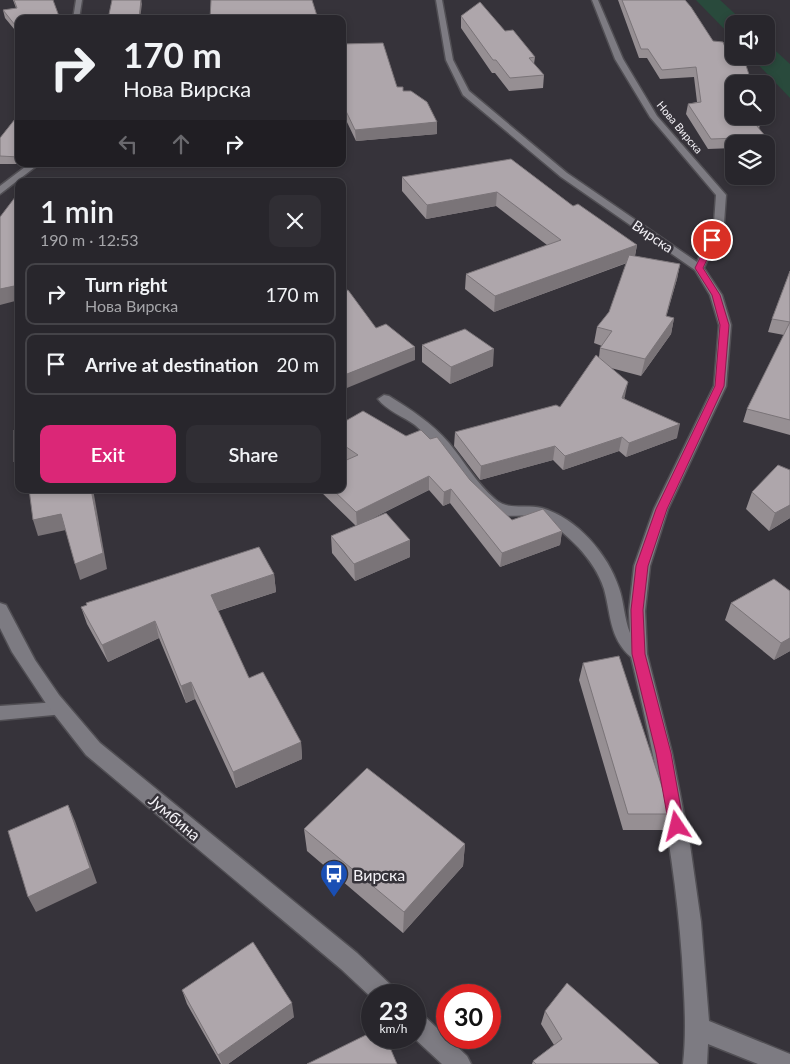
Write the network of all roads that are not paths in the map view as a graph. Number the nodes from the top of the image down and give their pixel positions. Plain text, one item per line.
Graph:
1 (79, 0) edge
2 (439, 0) edge
3 (595, 0) edge
4 (77, 15) edge
5 (30, 167) edge
6 (16, 178) edge
7 (15, 179) edge
8 (0, 191) edge
9 (699, 268) junction
10 (384, 399) dead end
11 (0, 609) edge
12 (639, 654) junction
13 (58, 709) junction
14 (0, 713) edge
15 (373, 984) edge
16 (698, 1028) junction
17 (426, 1033) edge
18 (459, 1064) edge
19 (695, 1064) edge
20 (787, 1064) edge

1 - 4 street
2 - 9 street, Вирска
3 - 9 street, Нова Вирска
5 - 6 street
7 - 8 street
9 - 12 street, Вирска
10 - 12 street
11 - 13 street, Јумбина
12 - 16 street, Вирска
13 - 14 street
13 - 15 street, Јумбина
16 - 19 street, Вирска
16 - 20 street
17 - 18 street

